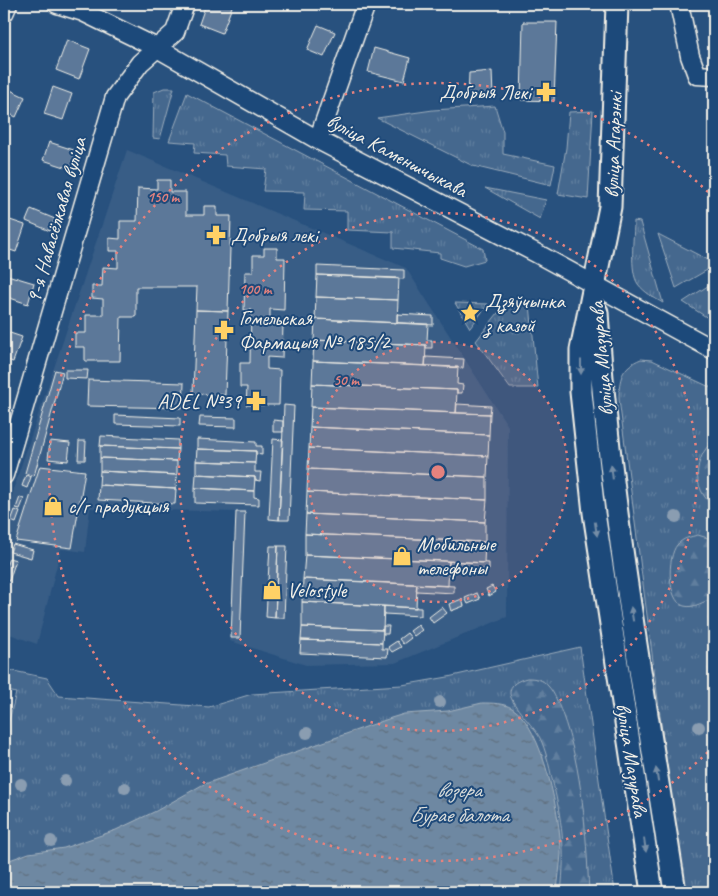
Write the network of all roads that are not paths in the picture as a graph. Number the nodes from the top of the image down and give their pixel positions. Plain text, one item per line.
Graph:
1 (8, 4) edge
2 (58, 4) edge
3 (185, 4) edge
4 (366, 4) edge
5 (618, 4) edge
6 (679, 4) edge
7 (4, 14) edge
8 (157, 48) junction
9 (714, 76) edge
10 (318, 140) junction
11 (595, 285) junction
12 (714, 350) edge
13 (4, 475) edge
14 (652, 892) edge
15 (675, 892) edge

1 - 7 street
2 - 8 street, вуліца Каменшчыкава
3 - 8 street, 9-я Навасёлкавая вуліца
4 - 10 street
5 - 11 main road, вуліца Агарэнкі
6 - 9 street
8 - 10 street, вуліца Каменшчыкава
8 - 13 street, 9-я Навасёлкавая вуліца
10 - 11 street, вуліца Каменшчыкава
11 - 12 street, вуліца Каменшчыкава
11 -> 14 main road, вуліца Мазурава
15 -> 11 main road, вуліца Мазурава

